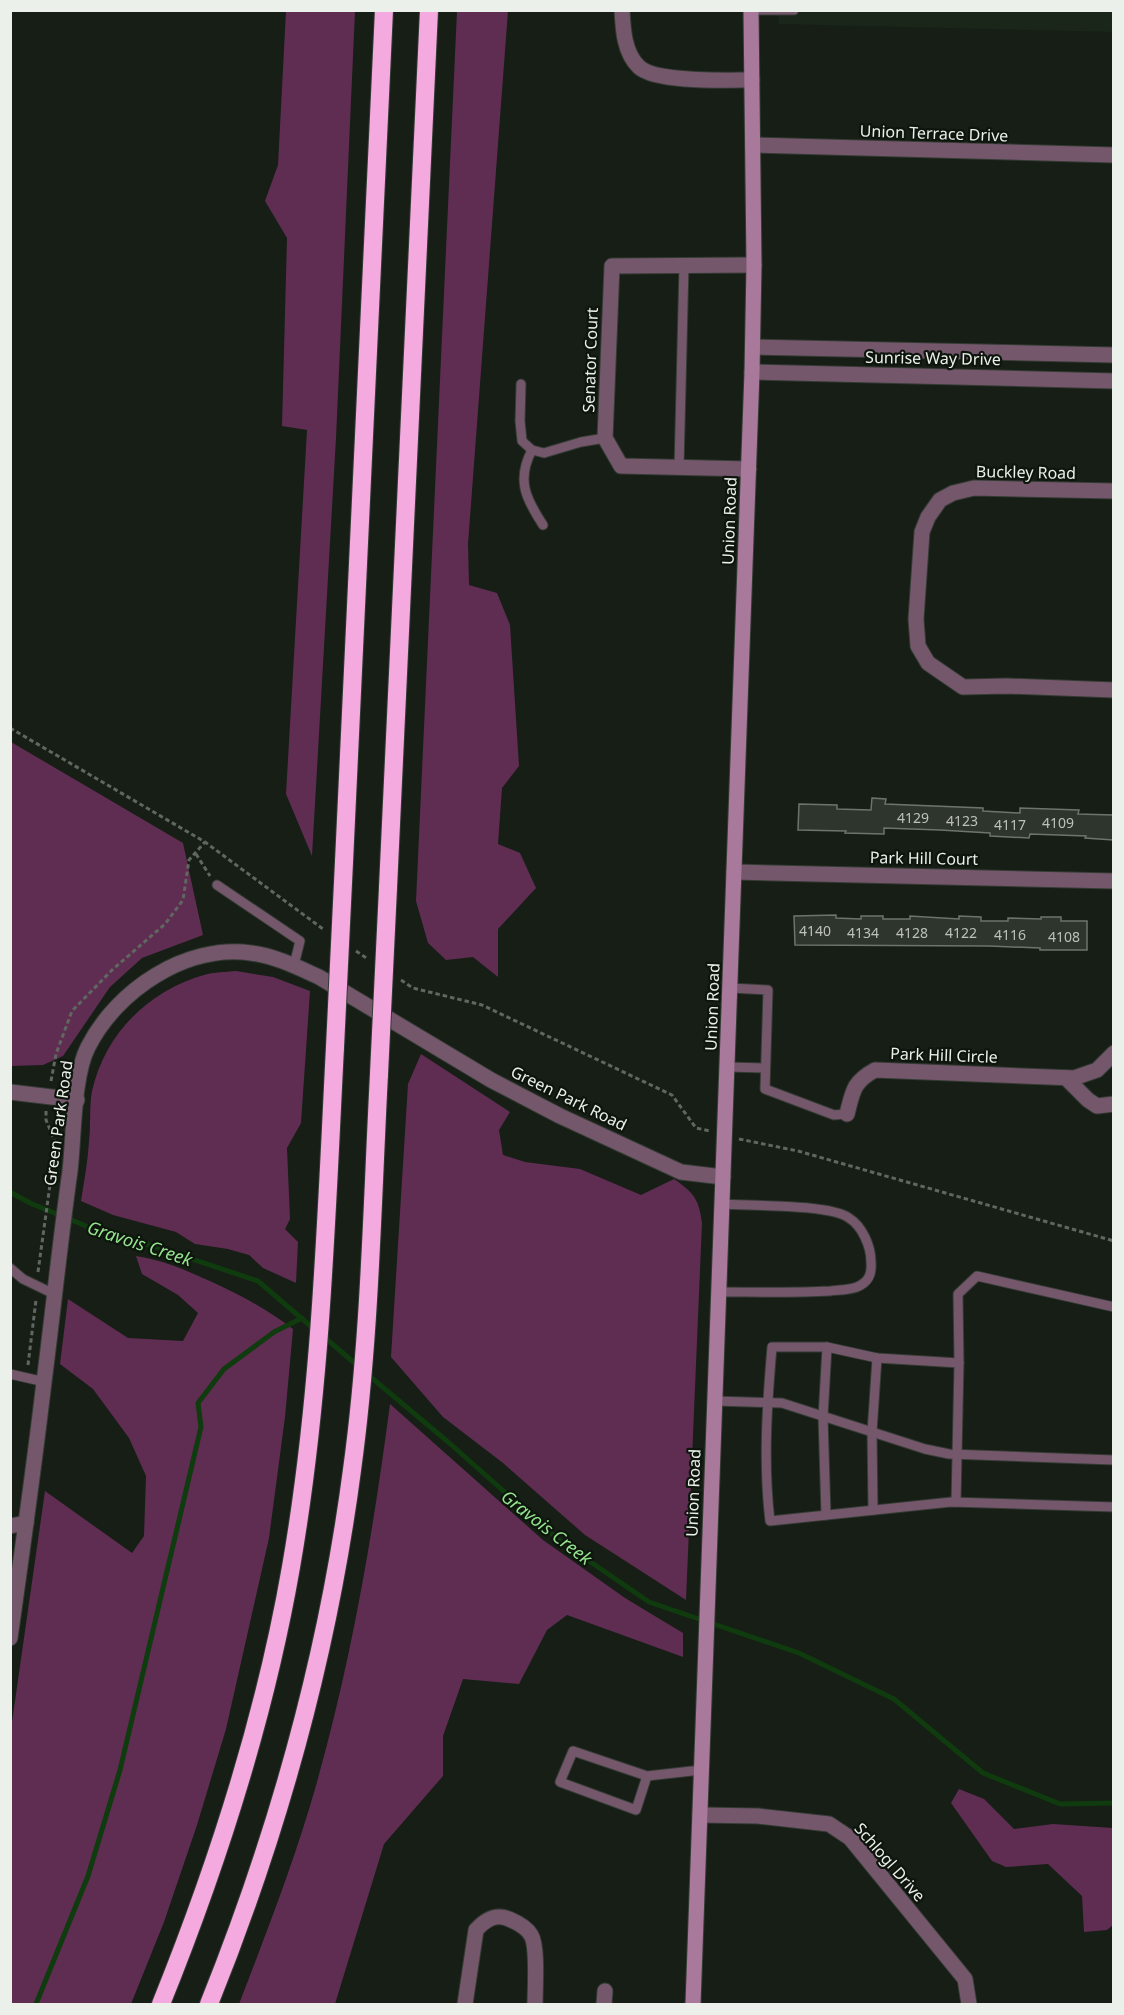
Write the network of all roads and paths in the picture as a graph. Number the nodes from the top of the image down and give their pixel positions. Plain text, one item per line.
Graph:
1 (384, 10) edge
2 (429, 10) edge
3 (622, 10) edge
4 (754, 10) edge
5 (794, 10) edge
6 (752, 80) junction
7 (753, 145) junction
8 (1113, 155) edge
9 (754, 265) junction
10 (684, 266) junction
11 (753, 347) junction
12 (1113, 355) edge
13 (752, 372) junction
14 (1113, 381) edge
15 (521, 384) dead end
16 (605, 438) junction
17 (532, 450) junction
18 (679, 468) junction
19 (749, 469) junction
20 (1113, 491) edge
21 (543, 525) dead end
22 (1113, 690) edge
23 (10, 728) edge
24 (205, 842) junction
25 (195, 853) junction
26 (734, 872) junction
27 (1113, 880) edge
28 (216, 885) joint
29 (303, 916) dead end
30 (294, 965) junction
31 (413, 988) dead end
32 (730, 988) junction
33 (1113, 1053) edge
34 (728, 1067) junction
35 (765, 1068) junction
36 (1066, 1078) junction
37 (10, 1092) edge
38 (47, 1097) junction
39 (76, 1100) junction
40 (1113, 1104) edge
41 (847, 1114) joint
42 (704, 1130) dead end
43 (746, 1140) dead end
44 (723, 1177) junction
45 (722, 1204) junction
46 (43, 1234) dead end
47 (1113, 1241) edge
48 (10, 1268) edge
49 (720, 1292) junction
50 (54, 1294) junction
51 (1113, 1307) edge
52 (828, 1347) junction
53 (877, 1358) junction
54 (959, 1363) junction
55 (10, 1374) edge
56 (45, 1382) junction
57 (715, 1401) junction
58 (767, 1403) junction
59 (823, 1417) junction
60 (872, 1432) junction
61 (957, 1454) junction
62 (1113, 1460) edge
63 (956, 1502) junction
64 (1113, 1507) edge
65 (873, 1510) junction
66 (826, 1515) junction
67 (26, 1523) junction
68 (10, 1526) edge
69 (10, 1638) edge
70 (701, 1770) junction
71 (647, 1776) junction
72 (700, 1815) junction
73 (161, 2004) edge
74 (209, 2004) edge
75 (465, 2004) edge
76 (535, 2004) edge
77 (693, 2004) edge
78 (969, 2004) edge

1 - 73 highway, bridge
2 - 74 highway, bridge
3 - 6 street
4 - 5 lane
4 - 6 main road, Union Road
6 - 7 main road, Union Road
7 - 8 street, Union Terrace Drive
7 - 9 main road, Union Road
9 - 10 street, Senator Court
9 - 11 main road, Union Road
10 - 16 street, Senator Court
10 - 18 lane
11 - 12 street, Sunrise Way Drive
11 - 13 main road, Union Road
13 - 14 street, Sunrise Way Drive
13 - 19 main road, Union Road
15 - 17 lane
16 - 17 lane
16 - 18 street
17 - 21 lane
18 - 19 street
19 - 26 main road, Union Road
20 - 22 street, Buckley Road
23 - 24 path
24 - 25 path
24 - 29 path
25 - 28 path
25 - 38 path
26 - 27 street, Park Hill Court
26 - 32 main road, Union Road
28 - 30 lane
30 - 39 street, Green Park Road
30 - 44 street, Green Park Road
31 - 42 path
32 - 34 main road, Union Road
32 - 35 lane
33 - 36 street, Park Hill Circle
34 - 35 lane
34 - 44 main road, Union Road
35 - 41 lane
36 - 40 street
36 - 41 street, Park Hill Circle
37 - 38 street
38 - 39 street
38 - 46 path
39 - 50 street, Green Park Road
43 - 47 path
44 - 45 main road, Union Road
45 - 49 main road, Union Road
45 - 49 lane
48 - 50 lane
49 - 57 main road, Union Road
50 - 56 street, Green Park Road
51 - 54 lane
52 - 53 lane
52 - 58 lane
52 - 59 lane
53 - 54 lane
53 - 60 lane
54 - 61 lane
55 - 56 lane
56 - 67 street, Green Park Road
57 - 58 lane
57 - 70 main road, Union Road
58 - 59 lane
58 - 66 lane
59 - 60 lane
59 - 66 lane
60 - 61 lane
60 - 65 lane
61 - 62 lane
61 - 63 lane
63 - 64 lane
63 - 65 lane
65 - 66 lane
67 - 68 street
67 - 69 street, Green Park Road
70 - 71 lane
70 - 72 main road, Union Road
71 - 71 lane
72 - 77 main road, Union Road
72 - 78 street, Schlogl Drive
75 - 76 street

